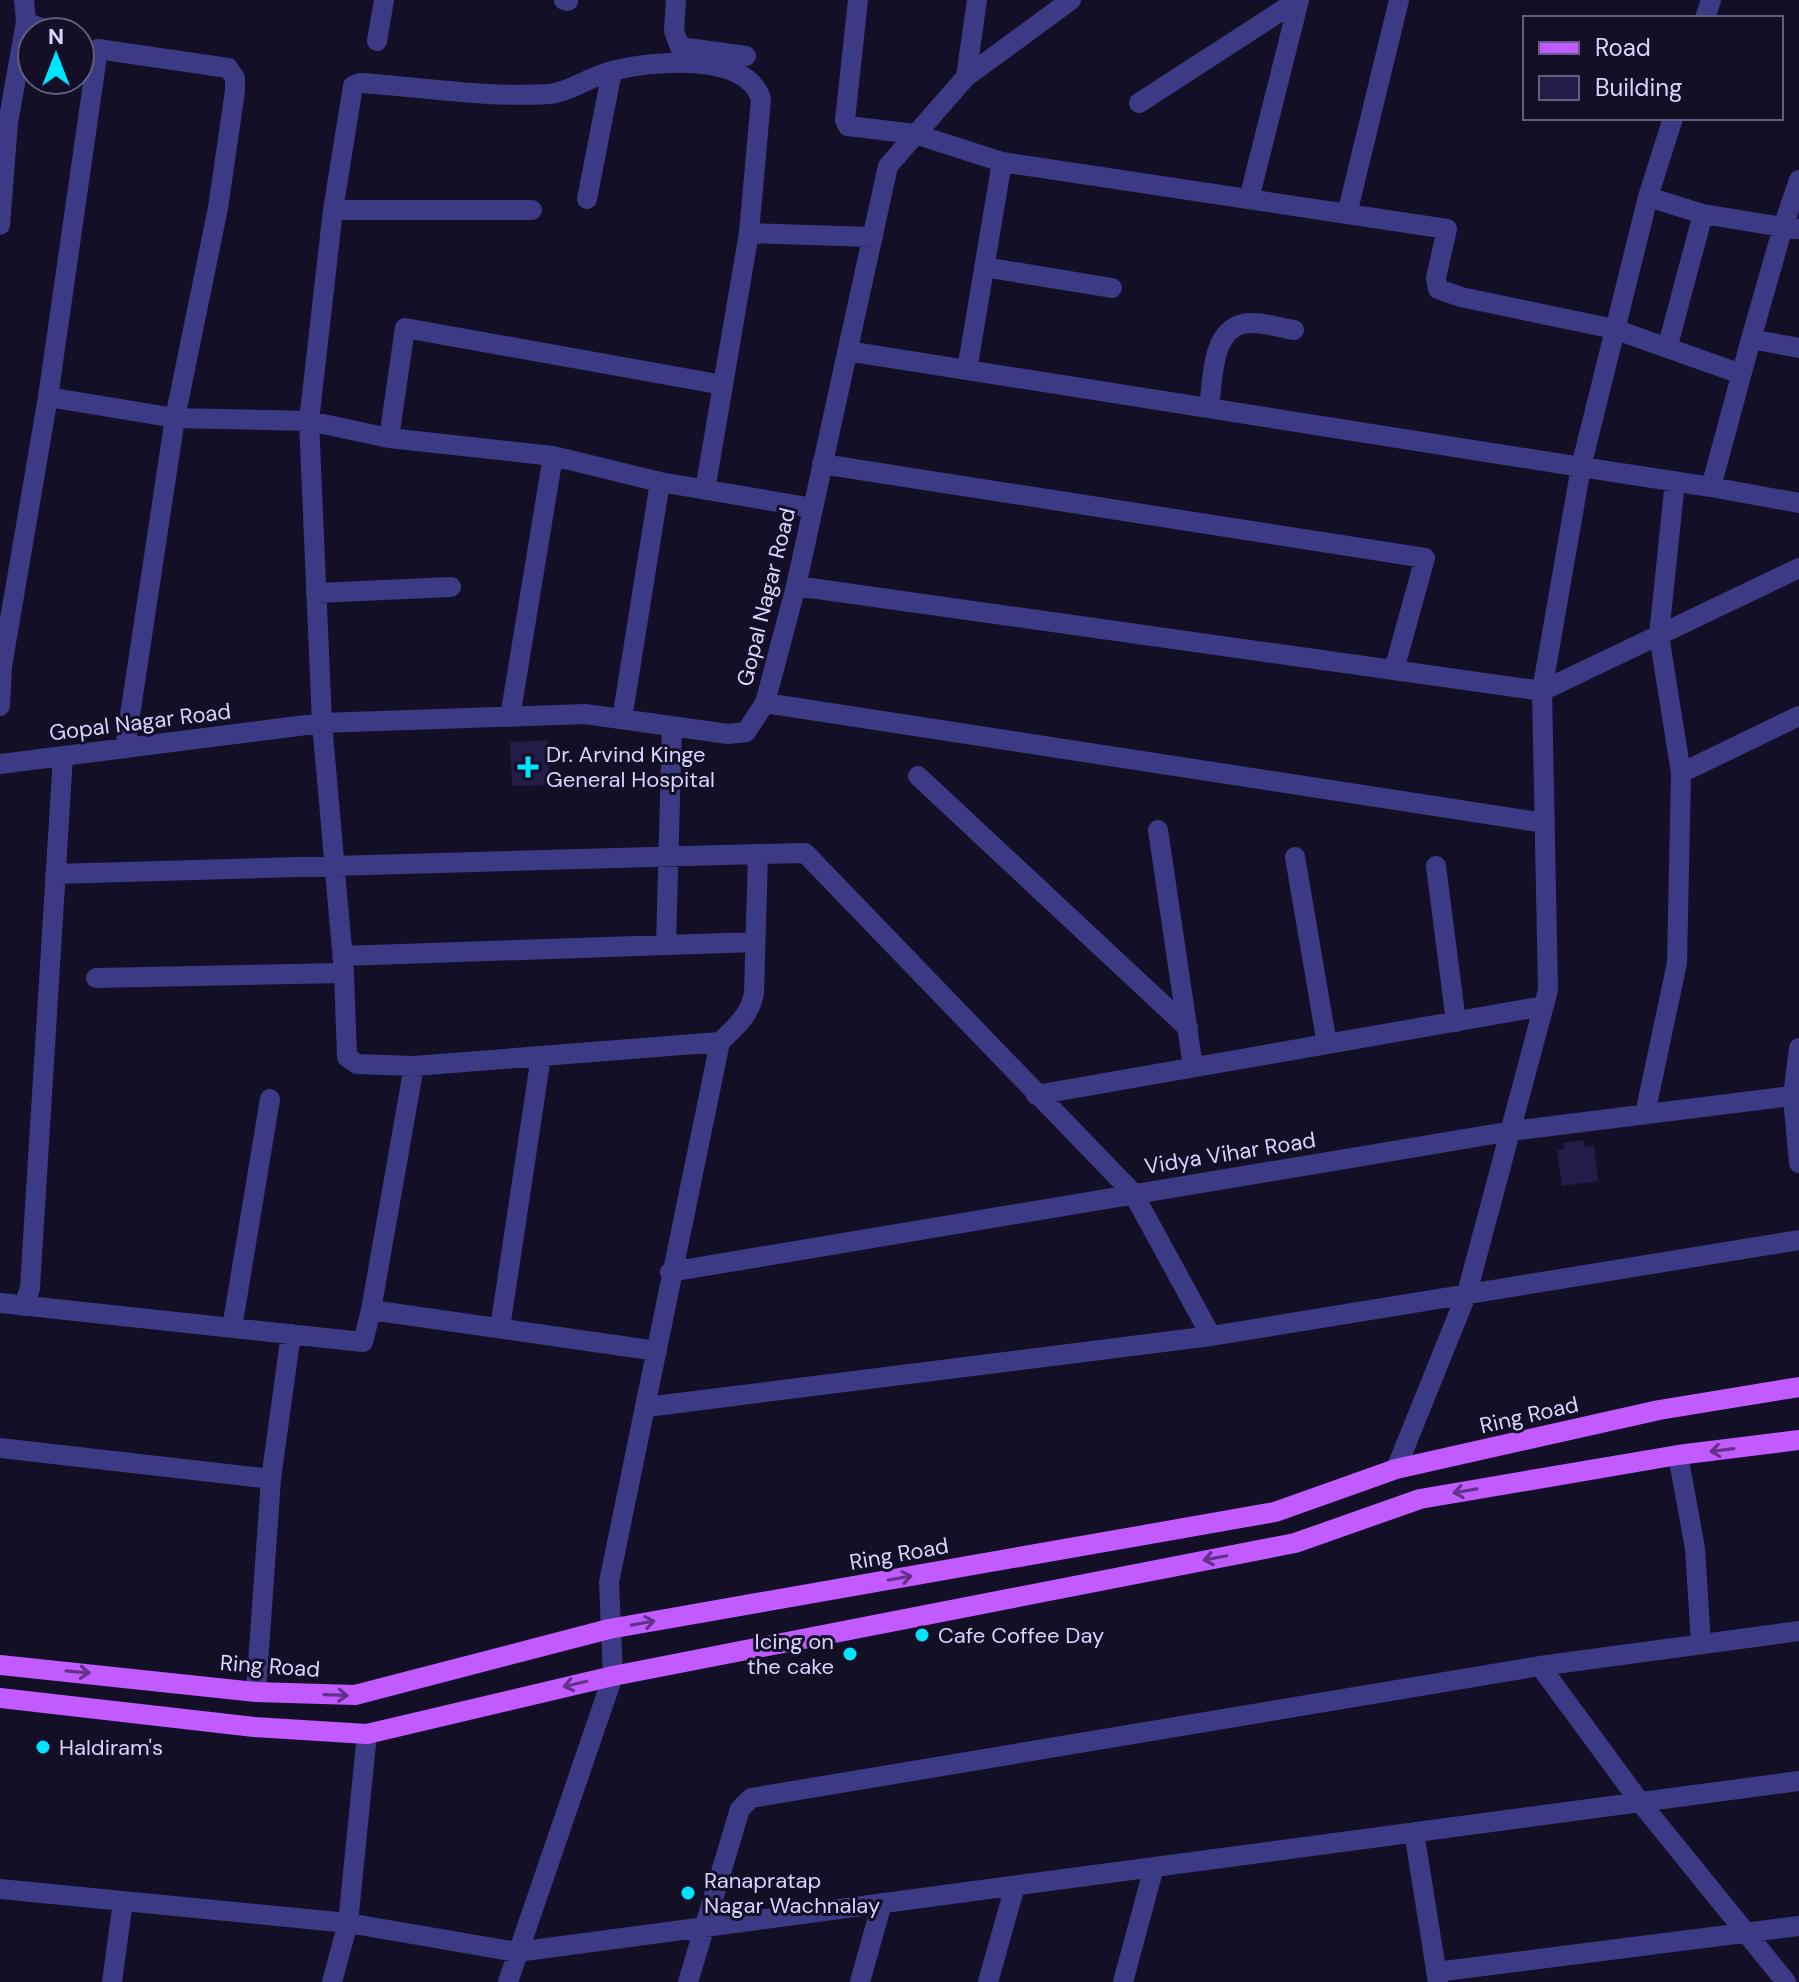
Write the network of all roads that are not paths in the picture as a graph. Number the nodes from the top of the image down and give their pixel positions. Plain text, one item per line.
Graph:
1 (384, 0) edge
2 (676, 0) edge
3 (858, 0) edge
4 (977, 0) edge
5 (1071, 0) edge
6 (1298, 0) edge
7 (1399, 0) edge
8 (377, 41) dead end
9 (96, 47) edge
10 (746, 56) dead end
11 (16, 67) edge
12 (612, 71) junction
13 (966, 77) junction
14 (83, 96) edge
15 (1139, 103) dead end
16 (1672, 120) edge
17 (4, 121) edge
18 (915, 134) junction
19 (1002, 162) junction
20 (1799, 180) edge
21 (1648, 197) junction
22 (587, 199) dead end
23 (1249, 199) junction
24 (333, 210) junction
25 (532, 210) dead end
26 (1347, 214) junction
27 (1703, 214) junction
28 (0, 225) edge
29 (1791, 228) edge
30 (749, 233) junction
31 (873, 237) junction
32 (984, 267) junction
33 (1112, 288) dead end
34 (1614, 329) junction
35 (1294, 330) dead end
36 (1751, 339) junction
37 (1668, 345) junction
38 (1799, 348) edge
39 (847, 351) junction
40 (967, 370) junction
41 (1741, 374) junction
42 (723, 385) junction
43 (48, 397) junction
44 (1209, 407) junction
45 (175, 418) junction
46 (309, 421) junction
47 (389, 438) junction
48 (553, 456) junction
49 (822, 464) junction
50 (1581, 467) junction
51 (1675, 481) junction
52 (660, 482) junction
53 (1711, 487) junction
54 (705, 490) junction
55 (1799, 503) edge
56 (813, 508) junction
57 (1799, 568) edge
58 (796, 586) junction
59 (451, 587) dead end
60 (316, 593) junction
61 (1659, 635) junction
62 (1394, 670) junction
63 (1542, 691) junction
64 (765, 703) junction
65 (0, 706) edge
66 (1799, 716) edge
67 (510, 717) junction
68 (622, 719) junction
69 (322, 723) junction
70 (672, 726) junction
71 (0, 746) edge
72 (125, 748) junction
73 (63, 756) junction
74 (0, 764) edge
75 (1681, 773) junction
76 (918, 776) dead end
77 (1545, 823) junction
78 (1158, 830) dead end
79 (758, 854) junction
80 (667, 856) junction
81 (1295, 857) dead end
82 (335, 864) junction
83 (1436, 866) dead end
84 (55, 874) junction
85 (755, 942) junction
86 (666, 945) junction
87 (343, 964) junction
88 (96, 978) dead end
89 (1544, 1006) junction
90 (1456, 1022) junction
91 (1188, 1028) junction
92 (720, 1042) junction
93 (1327, 1044) junction
94 (1799, 1048) edge
95 (541, 1056) junction
96 (414, 1066) junction
97 (1193, 1067) junction
98 (1036, 1095) junction
99 (1796, 1095) edge
100 (270, 1099) dead end
101 (1645, 1114) junction
102 (1512, 1131) junction
103 (1799, 1163) edge
104 (1133, 1193) junction
105 (1799, 1240) edge
106 (670, 1272) junction
107 (1467, 1293) junction
108 (0, 1303) edge
109 (24, 1306) junction
110 (371, 1310) junction
111 (232, 1328) junction
112 (500, 1328) junction
113 (291, 1334) junction
114 (1211, 1336) junction
115 (657, 1351) junction
116 (1799, 1387) edge
117 (647, 1407) junction
118 (1799, 1440) edge
119 (0, 1448) edge
120 (1678, 1455) junction
121 (1396, 1469) junction
122 (271, 1479) junction
123 (609, 1629) junction
124 (1799, 1631) edge
125 (1701, 1644) junction
126 (0, 1665) edge
127 (1540, 1666) junction
128 (613, 1676) junction
129 (256, 1692) junction
130 (0, 1698) edge
131 (367, 1734) junction
132 (1799, 1781) edge
133 (1640, 1802) junction
134 (1414, 1832) junction
135 (1154, 1867) junction
136 (1015, 1886) junction
137 (0, 1889) edge
138 (123, 1901) junction
139 (882, 1903) junction
140 (348, 1923) junction
141 (1799, 1926) edge
142 (706, 1927) junction
143 (1748, 1933) junction
144 (517, 1952) junction
145 (1437, 1977) edge
146 (112, 1982) edge
147 (332, 1982) edge
148 (508, 1982) edge
149 (688, 1982) edge
150 (860, 1982) edge
151 (988, 1982) edge
152 (1123, 1982) edge
153 (1786, 1982) edge

1 - 8 street
2 - 10 street
3 - 18 street
4 - 13 street
5 - 13 street, Gopal Nagar Road
6 - 15 street
6 - 23 street
7 - 26 street
9 - 45 street
11 - 17 street
12 - 22 street
12 - 24 street
12 - 30 street
13 - 18 street, Gopal Nagar Road
14 - 43 street
16 - 21 street
17 - 28 street
18 - 19 street
18 - 31 street, Gopal Nagar Road
19 - 23 street
19 - 32 street
20 - 29 street
21 - 27 street
21 - 34 street
23 - 26 street
24 - 25 street
24 - 46 street
26 - 34 street
27 - 29 street
27 - 37 street
29 - 36 street
30 - 31 street
30 - 42 street
31 - 39 street, Gopal Nagar Road
32 - 33 street
32 - 40 street
34 - 37 street
34 - 50 street
35 - 44 street
36 - 38 street
36 - 41 street
37 - 41 street
39 - 40 street
39 - 49 street, Gopal Nagar Road
40 - 44 street
41 - 53 street
42 - 47 street
42 - 54 street
43 - 45 street
43 - 65 street
44 - 50 street
45 - 46 street
45 - 72 street
46 - 47 street
46 - 60 street
47 - 48 street
48 - 52 street
48 - 67 street
49 - 56 street, Gopal Nagar Road
49 - 62 street
50 - 51 street
50 - 63 street
51 - 53 street
51 - 61 street
52 - 54 street
52 - 68 street
53 - 55 street
54 - 56 street
56 - 58 street, Gopal Nagar Road
57 - 61 street
58 - 62 street
58 - 64 street, Gopal Nagar Road
59 - 60 street
60 - 69 street
61 - 63 street
61 - 75 street
62 - 63 street
63 - 77 street
64 - 70 street, Gopal Nagar Road
64 - 77 street
66 - 75 street
67 - 68 street, Gopal Nagar Road
67 - 69 street, Gopal Nagar Road
68 - 70 street, Gopal Nagar Road
69 - 72 street, Gopal Nagar Road
69 - 82 street
70 - 80 street
71 - 74 street
72 - 73 street, Gopal Nagar Road
73 - 74 street, Gopal Nagar Road
73 - 84 street
75 - 101 street
76 - 91 street
77 - 89 street
78 - 91 street
79 - 80 street
79 - 85 street
79 - 98 street
80 - 82 street
80 - 86 street
81 - 93 street
82 - 84 street
82 - 87 street
83 - 90 street
84 - 109 street
85 - 86 street
85 - 92 street
86 - 87 street
87 - 88 street
87 - 96 street
89 - 90 street
89 - 102 street
90 - 93 street
91 - 97 street
92 - 95 street
92 - 106 street
93 - 97 street
94 - 99 street
95 - 96 street
95 - 112 street
96 - 110 street
97 - 98 street
98 - 104 street
99 - 101 street, Vidya Vihar Road
99 - 103 street
100 - 111 street
101 - 102 street, Vidya Vihar Road
102 - 104 street, Vidya Vihar Road
102 - 107 street
104 - 106 street, Vidya Vihar Road
104 - 114 street
105 - 107 street
106 - 115 street
107 - 114 street
107 - 121 street
108 - 109 street
109 - 111 street
110 - 112 street
110 - 113 street
111 - 113 street
112 - 115 street
113 - 122 street
114 - 117 street
115 - 117 street
116 - 121 main road, Ring Road
117 - 123 street
118 -> 120 main road
119 - 122 street
120 - 125 street
120 -> 128 main road
123 -> 121 main road, Ring Road
122 - 129 street
123 - 128 street
129 -> 123 main road, Ring Road
124 - 125 street
125 - 127 street
126 -> 129 main road, Ring Road
127 - 133 street
127 - 142 street
128 -> 131 main road
128 - 144 street
130 - 131 main road
131 - 140 street
132 - 133 street
133 - 134 street
133 - 143 street
134 - 135 street
134 - 145 street
135 - 136 street
135 - 152 street
136 - 139 street
136 - 151 street
137 - 138 street
138 - 140 street
138 - 146 street
139 - 142 street
139 - 150 street
140 - 144 street
140 - 147 street
141 - 143 street
142 - 144 street
142 - 149 street
143 - 145 street
143 - 153 street
144 - 148 street

